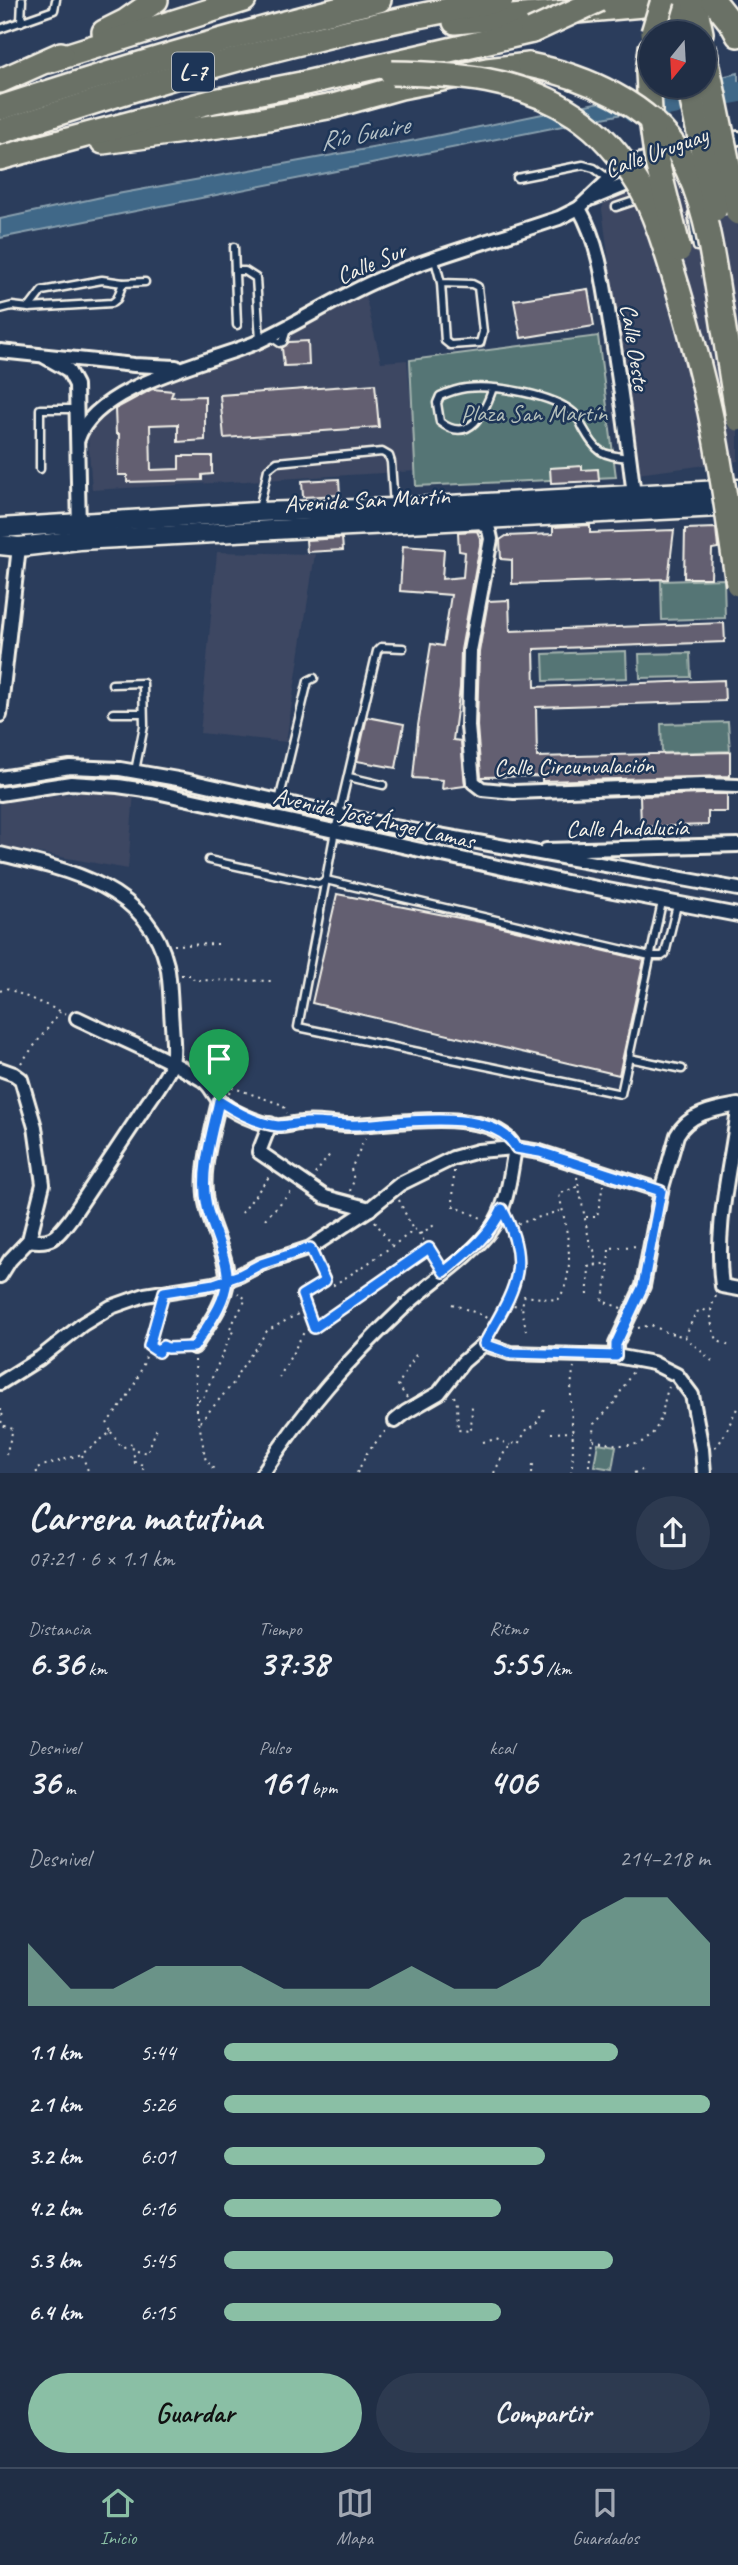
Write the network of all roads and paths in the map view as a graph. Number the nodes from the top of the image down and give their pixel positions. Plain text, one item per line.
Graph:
1 (22, 0) edge
2 (56, 0) edge
3 (156, 0) edge
4 (191, 0) edge
5 (244, 0) edge
6 (501, 0) edge
7 (598, 0) edge
8 (664, 0) edge
9 (672, 0) edge
10 (694, 0) edge
11 (713, 0) edge
12 (369, 1) edge
13 (126, 21) junction
14 (657, 21) edge
15 (676, 21) edge
16 (698, 21) edge
17 (21, 22) junction
18 (389, 22) junction
19 (0, 29) edge
20 (738, 35) edge
21 (50, 61) junction
22 (390, 68) junction
23 (0, 81) edge
24 (648, 98) edge
25 (691, 98) edge
26 (715, 98) edge
27 (0, 108) edge
28 (0, 132) edge
29 (738, 138) edge
30 (65, 139) junction
31 (738, 147) edge
32 (0, 158) edge
33 (517, 178) dead end
34 (609, 179) junction
35 (738, 183) edge
36 (726, 184) dead end
37 (713, 186) dead end
38 (677, 191) dead end
39 (584, 204) junction
40 (616, 207) dead end
41 (738, 211) edge
42 (692, 215) junction
43 (234, 247) dead end
44 (697, 247) dead end
45 (435, 260) junction
46 (235, 271) junction
47 (145, 282) dead end
48 (441, 282) junction
49 (123, 283) junction
50 (29, 308) junction
51 (0, 309) edge
52 (738, 322) edge
53 (237, 325) dead end
54 (265, 338) junction
55 (0, 351) edge
56 (45, 356) junction
57 (706, 359) junction
58 (183, 368) junction
59 (493, 388) junction
60 (76, 409) junction
61 (710, 413) junction
62 (738, 420) edge
63 (78, 439) junction
64 (629, 458) junction
65 (40, 469) dead end
66 (634, 495) junction
67 (736, 499) edge
68 (394, 508) junction
69 (258, 512) junction
70 (478, 518) junction
71 (79, 532) junction
72 (5, 538) edge
73 (738, 579) edge
74 (738, 584) edge
75 (402, 648) dead end
76 (314, 678) dead end
77 (112, 684) dead end
78 (2, 699) edge
79 (113, 713) dead end
80 (143, 713) junction
81 (0, 715) edge
82 (135, 771) junction
83 (349, 777) junction
84 (0, 778) edge
85 (383, 785) dead end
86 (738, 786) edge
87 (0, 794) edge
88 (279, 801) junction
89 (339, 814) junction
90 (335, 831) junction
91 (738, 845) edge
92 (517, 850) junction
93 (0, 854) edge
94 (209, 860) dead end
95 (326, 880) junction
96 (738, 889) edge
97 (662, 902) junction
98 (677, 905) junction
99 (738, 915) edge
100 (222, 944) dead end
101 (161, 946) junction
102 (650, 956) junction
103 (169, 975) junction
104 (274, 981) dead end
105 (0, 991) edge
106 (61, 1011) junction
107 (77, 1018) joint
108 (243, 1045) dead end
109 (629, 1058) junction
110 (172, 1064) junction
111 (0, 1069) edge
112 (682, 1069) dead end
113 (14, 1074) junction
114 (209, 1085) junction
115 (222, 1103) junction
116 (738, 1107) edge
117 (270, 1124) junction
118 (293, 1124) junction
119 (371, 1124) junction
120 (516, 1148) junction
121 (331, 1153) dead end
122 (450, 1159) junction
123 (278, 1164) junction
124 (576, 1164) junction
125 (605, 1173) junction
126 (304, 1182) junction
127 (579, 1186) junction
128 (393, 1189) junction
129 (661, 1191) junction
130 (347, 1202) junction
131 (369, 1209) junction
132 (502, 1209) junction
133 (563, 1210) junction
134 (242, 1213) dead end
135 (585, 1217) junction
136 (265, 1219) dead end
137 (436, 1224) dead end
138 (494, 1224) junction
139 (511, 1226) junction
140 (414, 1231) junction
141 (420, 1234) junction
142 (29, 1240) junction
143 (392, 1246) junction
144 (650, 1247) junction
145 (310, 1248) junction
146 (429, 1248) junction
147 (608, 1262) junction
148 (596, 1265) junction
149 (444, 1272) junction
150 (0, 1276) edge
151 (325, 1281) junction
152 (227, 1282) junction
153 (722, 1286) junction
154 (738, 1289) edge
155 (164, 1292) junction
156 (588, 1295) dead end
157 (507, 1303) junction
158 (452, 1304) dead end
159 (522, 1307) junction
160 (712, 1308) junction
161 (307, 1309) junction
162 (632, 1312) junction
163 (495, 1324) junction
164 (314, 1328) junction
165 (526, 1331) dead end
166 (621, 1334) junction
167 (685, 1337) junction
168 (484, 1344) junction
169 (149, 1346) junction
170 (194, 1347) junction
171 (732, 1347) dead end
172 (417, 1353) dead end
173 (577, 1355) junction
174 (616, 1356) junction
175 (712, 1361) dead end
176 (639, 1362) junction
177 (677, 1375) junction
178 (279, 1378) dead end
179 (0, 1382) edge
180 (448, 1382) junction
181 (197, 1400) junction
182 (472, 1405) dead end
183 (546, 1405) dead end
184 (738, 1407) edge
185 (412, 1408) junction
186 (0, 1410) edge
187 (395, 1421) joint
188 (199, 1423) junction
189 (157, 1428) dead end
190 (111, 1432) junction
191 (574, 1432) junction
192 (551, 1433) dead end
193 (593, 1440) junction
194 (483, 1442) dead end
195 (511, 1446) junction
196 (135, 1450) junction
197 (82, 1454) junction
198 (6, 1455) dead end
199 (703, 1456) junction
200 (533, 1464) dead end
201 (642, 1470) dead end
202 (37, 1473) edge
203 (89, 1473) edge
204 (142, 1473) edge
205 (212, 1473) edge
206 (263, 1473) edge
207 (357, 1473) edge
208 (494, 1473) edge
209 (532, 1473) edge
210 (570, 1473) edge
211 (588, 1473) edge
212 (634, 1473) edge
213 (704, 1473) edge

1 - 17 lane
2 - 17 lane
3 - 13 highway
4 - 13 highway
5 - 21 highway
6 - 18 highway, L-7
7 - 22 highway, bridge
8 - 14 highway, bridge
8 - 18 highway
9 - 15 highway
10 - 16 highway
11 - 20 highway
12 - 27 highway, L-7
13 - 21 highway
17 - 19 lane
18 - 28 highway, L-7
21 - 23 highway
22 - 30 highway
22 - 61 highway, bridge
24 - 57 highway, bridge
25 - 52 highway, bridge
26 - 41 highway, bridge
29 - 34 street, Calle Uruguay
30 - 32 highway
30 - 62 highway, bridge
31 - 39 street, Calle Uruguay
33 - 34 lane
34 - 39 street, Calle Uruguay
35 - 36 lane
37 - 42 lane
38 - 40 lane
39 - 45 street, Calle Sur
39 - 64 street, Calle Oeste
41 - 42 lane
42 - 44 lane
43 - 46 lane
45 - 48 lane
45 - 54 street, Calle Sur
46 - 53 lane
46 - 54 lane
47 - 49 lane
48 - 48 lane
49 - 50 lane
49 - 50 lane
50 - 51 lane
54 - 58 street, Calle Sur
55 - 56 street, Calle Sur
56 - 58 street, Calle Sur
56 - 60 street
57 - 61 highway, bridge
57 - 67 highway
58 - 63 street, Calle Sur
59 - 59 lane
59 - 64 lane
60 - 63 street
60 - 65 lane
61 - 74 highway, bridge
63 - 71 street
64 - 66 street, Calle Oeste
66 - 67 main road, Avenida San Martín
66 - 68 main road, Avenida San Martín
67 - 70 main road, Avenida San Martín
67 - 73 street
68 - 69 main road, Avenida San Martín
68 - 69 lane
69 - 71 main road, Avenida San Martín
70 - 71 main road, Avenida San Martín
70 - 86 street, Calle Circunvalación
71 - 72 main road, Avenida San Martín
72 - 78 street
75 - 83 lane
76 - 88 lane
77 - 80 lane
78 - 81 street
79 - 80 lane
80 - 82 lane
82 - 84 street, Avenida José Ángel Lamas
82 - 88 street, Avenida José Ángel Lamas
83 - 85 lane
83 - 89 lane
87 - 90 street, Avenida José Ángel Lamas
88 - 89 street, Avenida José Ángel Lamas
89 - 90 lane
89 - 92 street, Avenida José Ángel Lamas
90 - 95 lane
90 - 97 street, Avenida José Ángel Lamas
91 - 92 street, Calle Andalucía
92 - 96 street, Avenida José Ángel Lamas
93 - 101 street
94 - 95 lane
95 - 102 lane
95 - 109 lane
97 - 98 street, Avenida José Ángel Lamas
97 - 102 lane
98 - 99 street, Avenida José Ángel Lamas
98 - 102 lane
100 - 101 path
101 - 103 street
102 - 109 lane
103 - 104 path
103 - 110 street
105 - 106 path
106 - 107 path
106 - 113 path
107 - 110 street
108 - 114 path
109 - 112 lane
110 - 114 street
110 - 142 street
111 - 113 street
113 - 142 street
114 - 115 street
115 - 117 street
115 - 118 path
115 - 152 street
116 - 129 street
116 - 153 street
117 - 118 street
117 - 123 street
118 - 119 street
119 - 120 street
119 - 130 path
120 - 122 street
120 - 124 street
120 - 132 street
121 - 126 path
122 - 128 street
122 - 138 path
123 - 126 street
123 - 134 path
124 - 125 street
124 - 127 path
125 - 129 street
125 - 135 path
126 - 130 street
126 - 136 path
127 - 133 path
127 - 135 path
128 - 131 street
128 - 140 path
129 - 144 street
130 - 131 street
131 - 143 path
131 - 145 street
132 - 138 street
132 - 139 path
133 - 139 path
133 - 159 path
135 - 148 path
137 - 141 path
138 - 149 street
139 - 157 path
140 - 141 path
140 - 143 path
141 - 146 path
142 - 150 street
143 - 151 path
144 - 147 path
144 - 162 street
145 - 151 path
145 - 152 street
146 - 149 path
146 - 164 path
147 - 148 path
147 - 162 path
148 - 156 path
149 - 206 street
151 - 161 path
152 - 155 street
152 - 170 street
152 - 181 path
153 - 154 street
153 - 160 path
155 - 169 path
155 - 179 street
157 - 159 path
157 - 163 path
158 - 163 path
159 - 165 path
160 - 167 path
160 - 171 path
161 - 164 path
161 - 188 path
162 - 166 street
163 - 168 path
164 - 178 path
166 - 167 path
166 - 174 street
167 - 175 path
168 - 173 street
168 - 180 street
169 - 170 path
169 - 190 path
170 - 181 path
172 - 185 path
173 - 174 street
173 - 191 path
174 - 176 street
176 - 177 street
176 - 193 path
177 - 193 path
177 - 199 street
180 - 182 path
180 - 185 street
181 - 188 path
183 - 195 path
184 - 199 path
185 - 187 street
186 - 198 path
187 - 207 path
188 - 205 path
189 - 196 path
190 - 196 path
190 - 197 path
191 - 192 path
191 - 210 path
193 - 211 path
194 - 195 path
195 - 208 path
196 - 204 path
197 - 202 path
197 - 203 path
199 - 213 street
200 - 209 path
201 - 212 path

